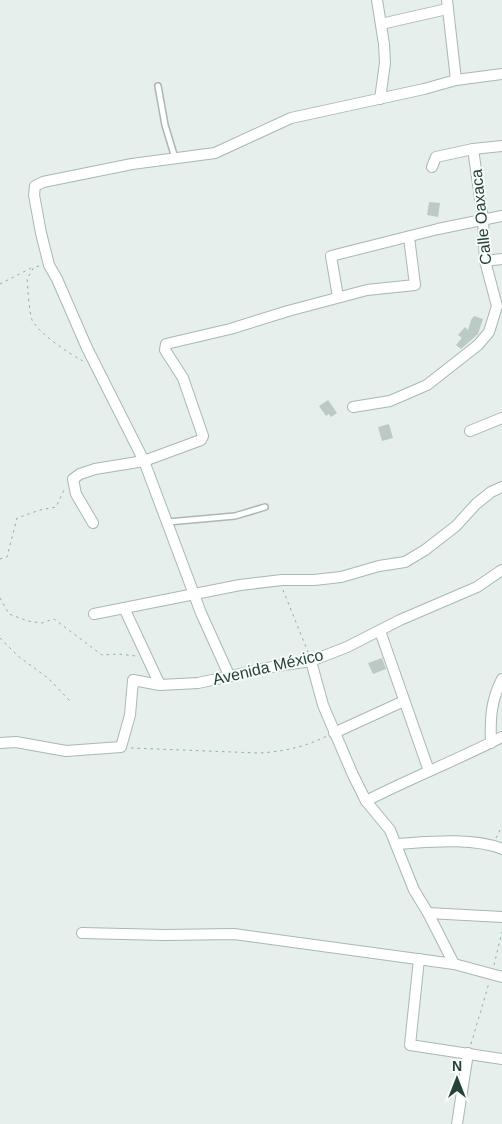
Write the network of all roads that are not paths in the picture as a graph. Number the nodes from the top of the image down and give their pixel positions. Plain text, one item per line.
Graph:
1 (377, 0) edge
2 (447, 4) edge
3 (381, 24) junction
4 (502, 74) edge
5 (456, 80) junction
6 (158, 86) dead end
7 (380, 99) junction
8 (502, 146) edge
9 (473, 149) junction
10 (175, 159) junction
11 (432, 167) dead end
12 (502, 216) edge
13 (483, 219) junction
14 (409, 237) junction
15 (502, 259) edge
16 (485, 261) junction
17 (338, 297) junction
18 (354, 408) dead end
19 (502, 418) edge
20 (470, 431) dead end
21 (144, 460) junction
22 (502, 488) edge
23 (264, 507) dead end
24 (168, 522) junction
25 (93, 523) dead end
26 (502, 570) edge
27 (194, 594) junction
28 (124, 608) junction
29 (94, 614) dead end
30 (380, 630) junction
31 (311, 661) junction
32 (229, 676) junction
33 (502, 678) edge
34 (160, 685) junction
35 (404, 701) junction
36 (334, 733) junction
37 (502, 737) edge
38 (0, 743) edge
39 (491, 743) junction
40 (429, 771) junction
41 (366, 801) junction
42 (397, 844) junction
43 (497, 847) edge
44 (428, 913) junction
45 (502, 917) edge
46 (82, 933) dead end
47 (419, 959) junction
48 (454, 964) junction
49 (502, 977) edge
50 (468, 1054) junction
51 (502, 1059) edge
52 (457, 1124) edge

1 - 3 street
2 - 3 street
2 - 5 street
3 - 7 street
4 - 5 street
5 - 7 street
6 - 10 lane
7 - 10 street
8 - 9 street
9 - 11 street
9 - 13 street, Calle Oaxaca
10 - 21 street
12 - 13 street
13 - 14 street
13 - 16 street, Calle Oaxaca
14 - 17 street
14 - 17 street
15 - 16 street
16 - 18 street, Calle Oaxaca
17 - 21 street
19 - 20 street
21 - 24 street
21 - 25 street
22 - 27 street
23 - 24 lane
24 - 27 street
26 - 30 street, Avenida México
27 - 28 street
27 - 32 street
28 - 29 street
28 - 34 street
30 - 31 street, Avenida México
30 - 35 street
31 - 32 street, Avenida México
31 - 36 street
32 - 34 street, Avenida México
33 - 39 street
34 - 38 street, Avenida México
35 - 36 street
35 - 40 street
36 - 41 street
37 - 39 street
39 - 40 street
40 - 41 street
41 - 42 street
42 - 43 street
42 - 44 street
44 - 45 street
44 - 48 street
46 - 47 street
47 - 48 street
47 - 50 street
48 - 49 street
50 - 51 street
50 - 52 street

